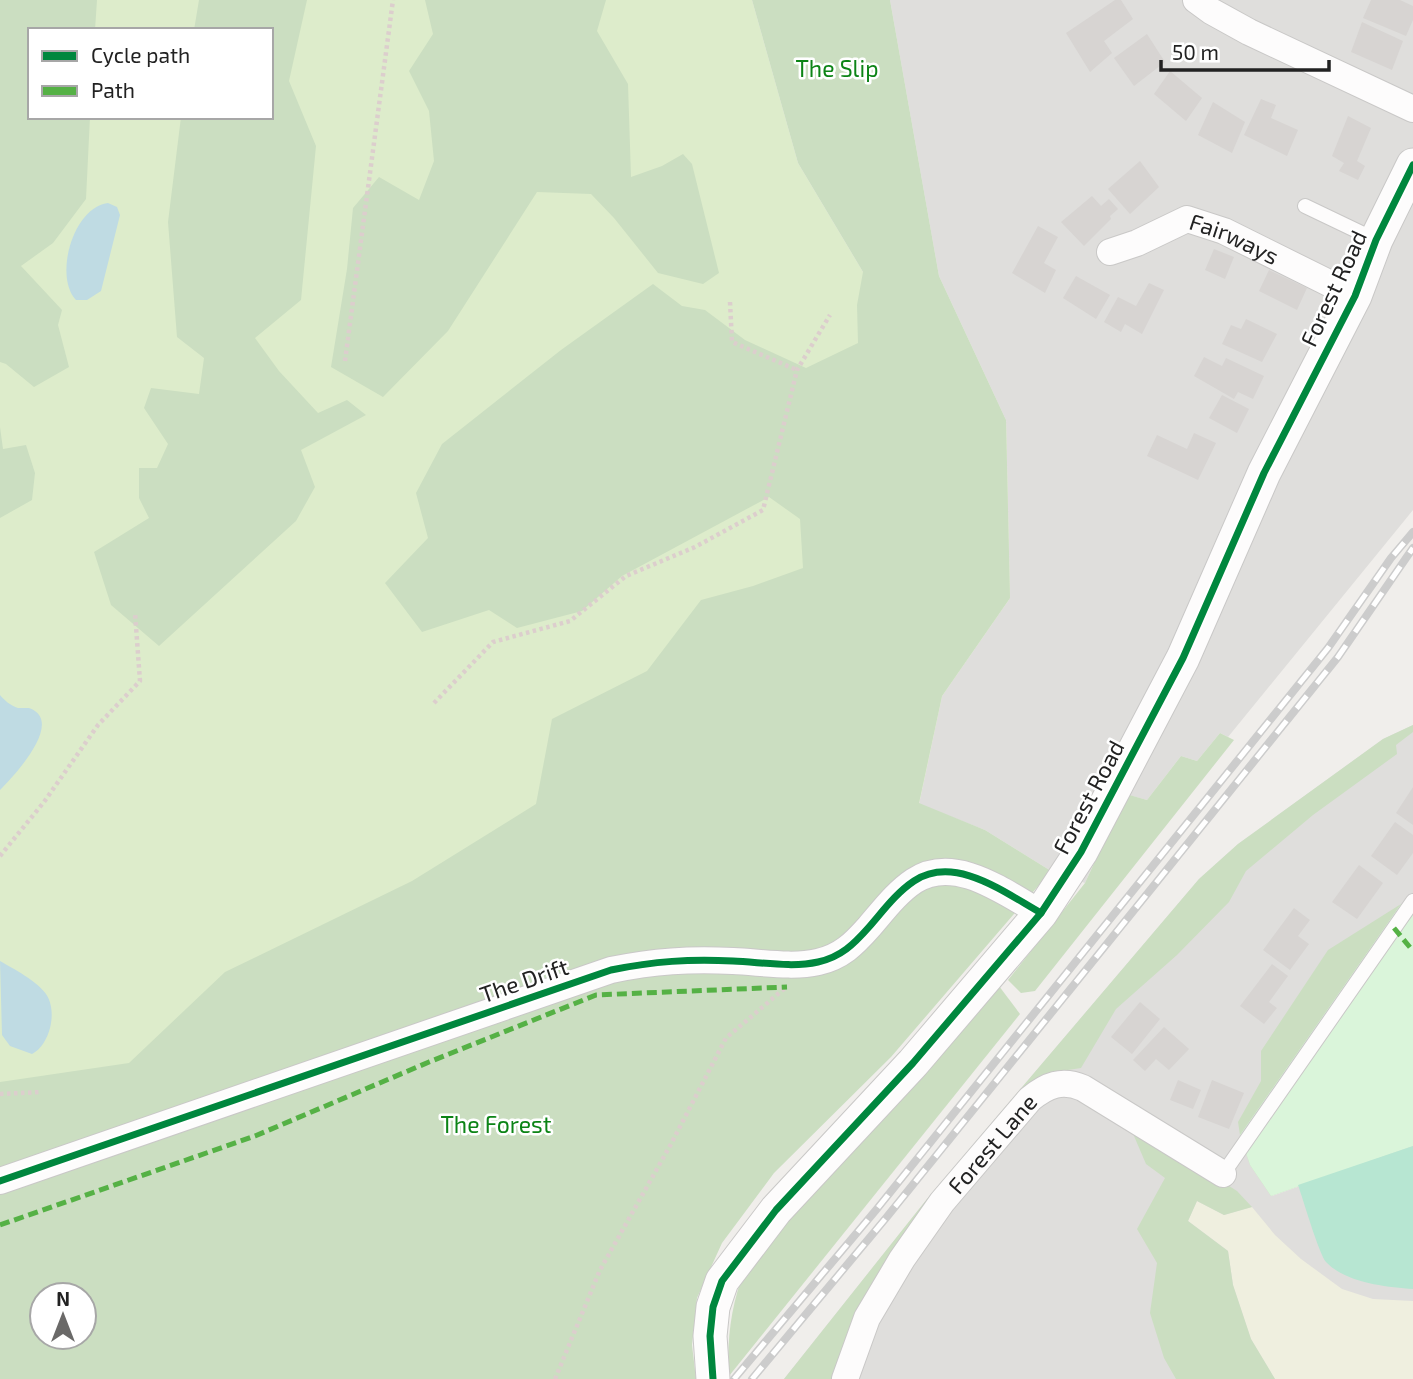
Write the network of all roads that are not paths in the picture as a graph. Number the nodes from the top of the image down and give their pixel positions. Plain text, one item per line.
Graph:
1 (1196, 0) edge
2 (1413, 109) edge
3 (1413, 165) edge
4 (1305, 206) dead end
5 (1376, 240) junction
6 (1110, 252) dead end
7 (1354, 296) junction
8 (1413, 901) edge
9 (1041, 913) junction
10 (1223, 1174) joint
11 (0, 1181) edge
12 (713, 1379) edge
13 (845, 1379) edge

1 - 2 street
3 - 5 street, Forest Road
4 - 5 lane
5 - 7 street, Forest Road
6 - 7 street, Fairways
7 - 9 street, Forest Road
8 - 10 lane
9 - 11 street, The Drift
9 - 12 street, Forest Road
10 - 13 street, Forest Lane

